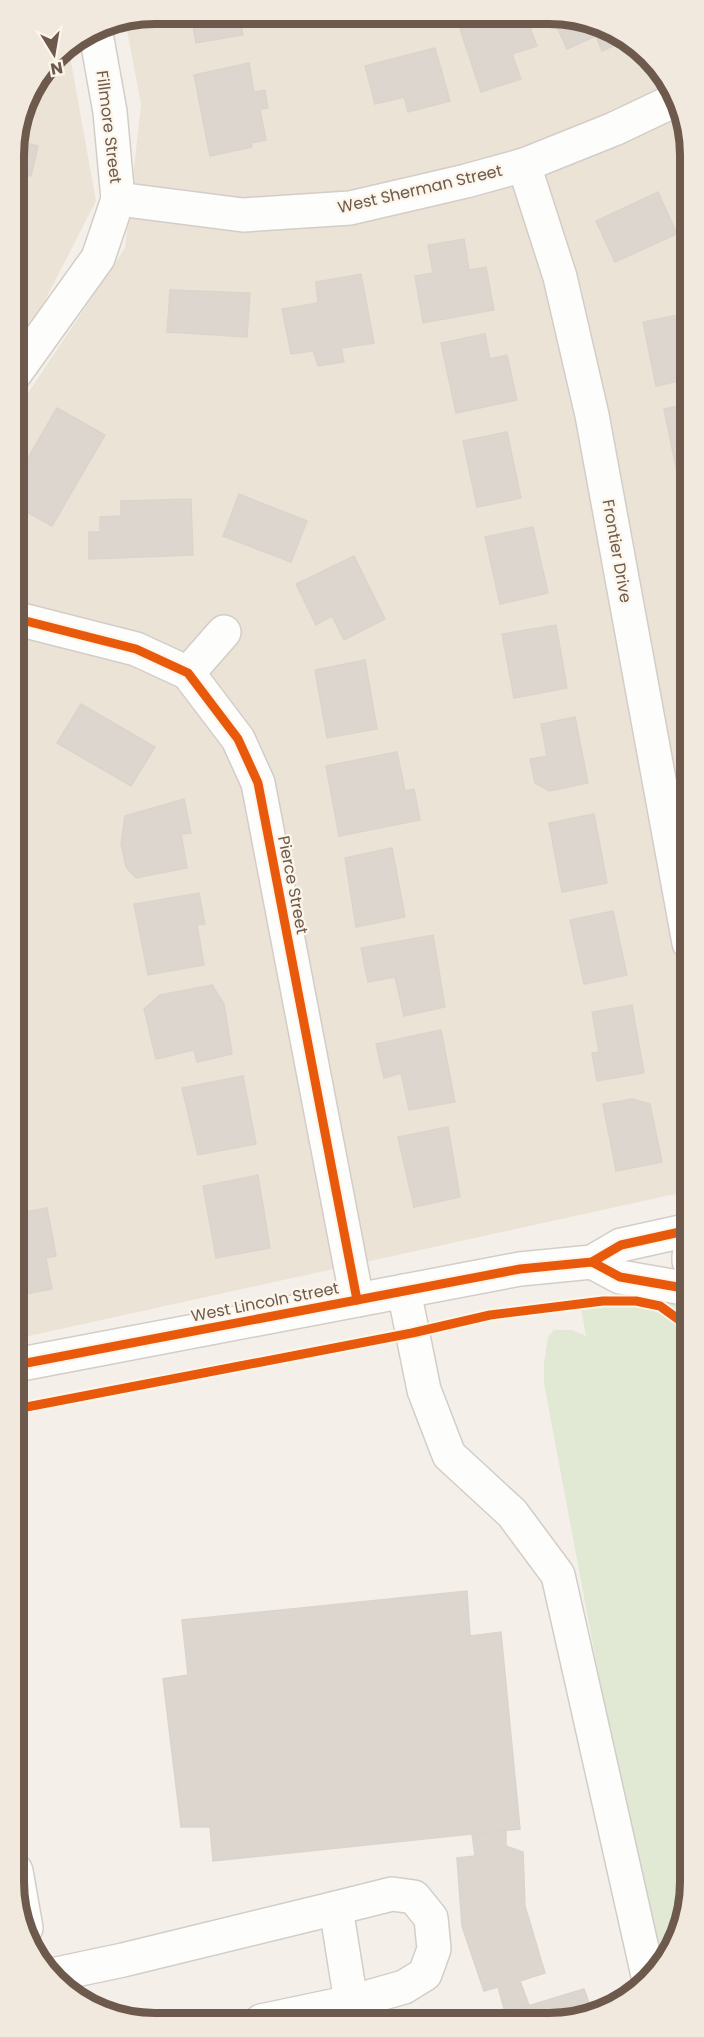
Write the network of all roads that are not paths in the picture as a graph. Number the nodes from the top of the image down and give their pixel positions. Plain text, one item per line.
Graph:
1 (97, 38) edge
2 (669, 103) edge
3 (524, 165) junction
4 (118, 199) junction
5 (24, 364) edge
6 (24, 620) edge
7 (224, 632) dead end
8 (188, 673) junction
9 (680, 894) edge
10 (680, 1232) edge
11 (592, 1262) junction
12 (680, 1287) edge
13 (404, 1291) junction
14 (357, 1300) junction
15 (24, 1363) edge
16 (336, 1908) junction
17 (646, 1969) edge
18 (61, 1974) edge
19 (351, 2002) junction
20 (299, 2013) edge

1 - 4 street, Fillmore Street
2 - 3 street, West Sherman Street
3 - 4 street, West Sherman Street
3 - 9 street, Frontier Drive
4 - 5 street, Fillmore Street
6 - 8 street, Pierce Street
7 - 8 street
8 - 14 street, Pierce Street
10 - 11 street, West Lincoln Street
11 - 12 street
11 - 13 street, West Lincoln Street
13 - 14 street, West Lincoln Street
13 - 17 street
14 - 15 street, West Lincoln Street
16 - 18 street
16 - 19 street
16 - 19 street
19 - 20 street

